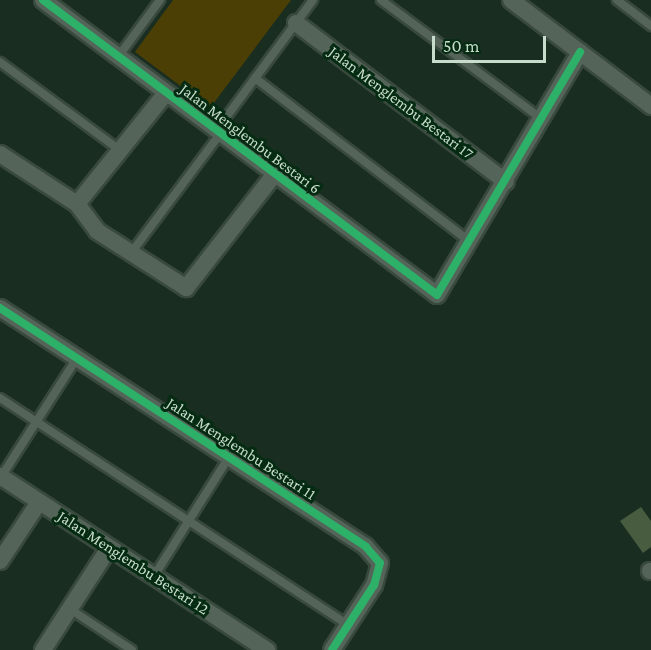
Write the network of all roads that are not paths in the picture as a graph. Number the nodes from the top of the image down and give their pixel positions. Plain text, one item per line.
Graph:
1 (43, 0) edge
2 (312, 0) edge
3 (381, 0) edge
4 (511, 0) edge
5 (617, 0) edge
6 (155, 2) edge
7 (296, 23) junction
8 (651, 26) edge
9 (580, 52) junction
10 (118, 57) junction
11 (0, 62) edge
12 (255, 78) junction
13 (166, 93) junction
14 (651, 106) edge
15 (542, 119) junction
16 (218, 132) junction
17 (121, 151) junction
18 (0, 154) edge
19 (274, 175) junction
20 (506, 182) junction
21 (77, 204) junction
22 (471, 242) junction
23 (130, 254) junction
24 (0, 308) edge
25 (77, 358) junction
26 (0, 398) edge
27 (36, 422) junction
28 (229, 457) junction
29 (1, 477) edge
30 (39, 502) junction
31 (188, 521) junction
32 (109, 548) junction
33 (0, 561) edge
34 (154, 576) junction
35 (70, 609) junction
36 (348, 625) junction
37 (43, 650) edge
38 (132, 650) edge
39 (267, 650) edge
40 (332, 650) edge

1 - 10 street, Jalan Menglembu Bestari 6
2 - 7 lane
3 - 15 lane
4 - 9 street
5 - 8 lane
6 - 10 lane
7 - 12 lane
7 - 20 street, Jalan Menglembu Bestari 17
9 - 14 street
9 - 15 street
10 - 13 street, Jalan Menglembu Bestari 6
11 - 17 lane
12 - 16 lane
12 - 22 lane
13 - 16 street, Jalan Menglembu Bestari 6
13 - 17 street
15 - 20 street
16 - 19 street, Jalan Menglembu Bestari 6
16 - 23 lane
17 - 21 street
18 - 21 street
19 - 22 street, Jalan Menglembu Bestari 6
19 - 23 street
20 - 22 street
21 - 23 street
24 - 25 street, Jalan Menglembu Bestari 11
25 - 27 lane
25 - 28 street, Jalan Menglembu Bestari 11
26 - 27 lane
27 - 29 lane
27 - 31 lane
28 - 31 lane
28 - 36 street, Jalan Menglembu Bestari 11
29 - 30 street, Jalan Menglembu Bestari 12
30 - 32 street, Jalan Menglembu Bestari 12
30 - 33 street
31 - 34 lane
31 - 36 lane
32 - 34 street, Jalan Menglembu Bestari 12
32 - 35 street
34 - 39 street, Jalan Menglembu Bestari 12
35 - 37 street
35 - 38 lane
36 - 40 street, Jalan Menglembu Bestari 11

